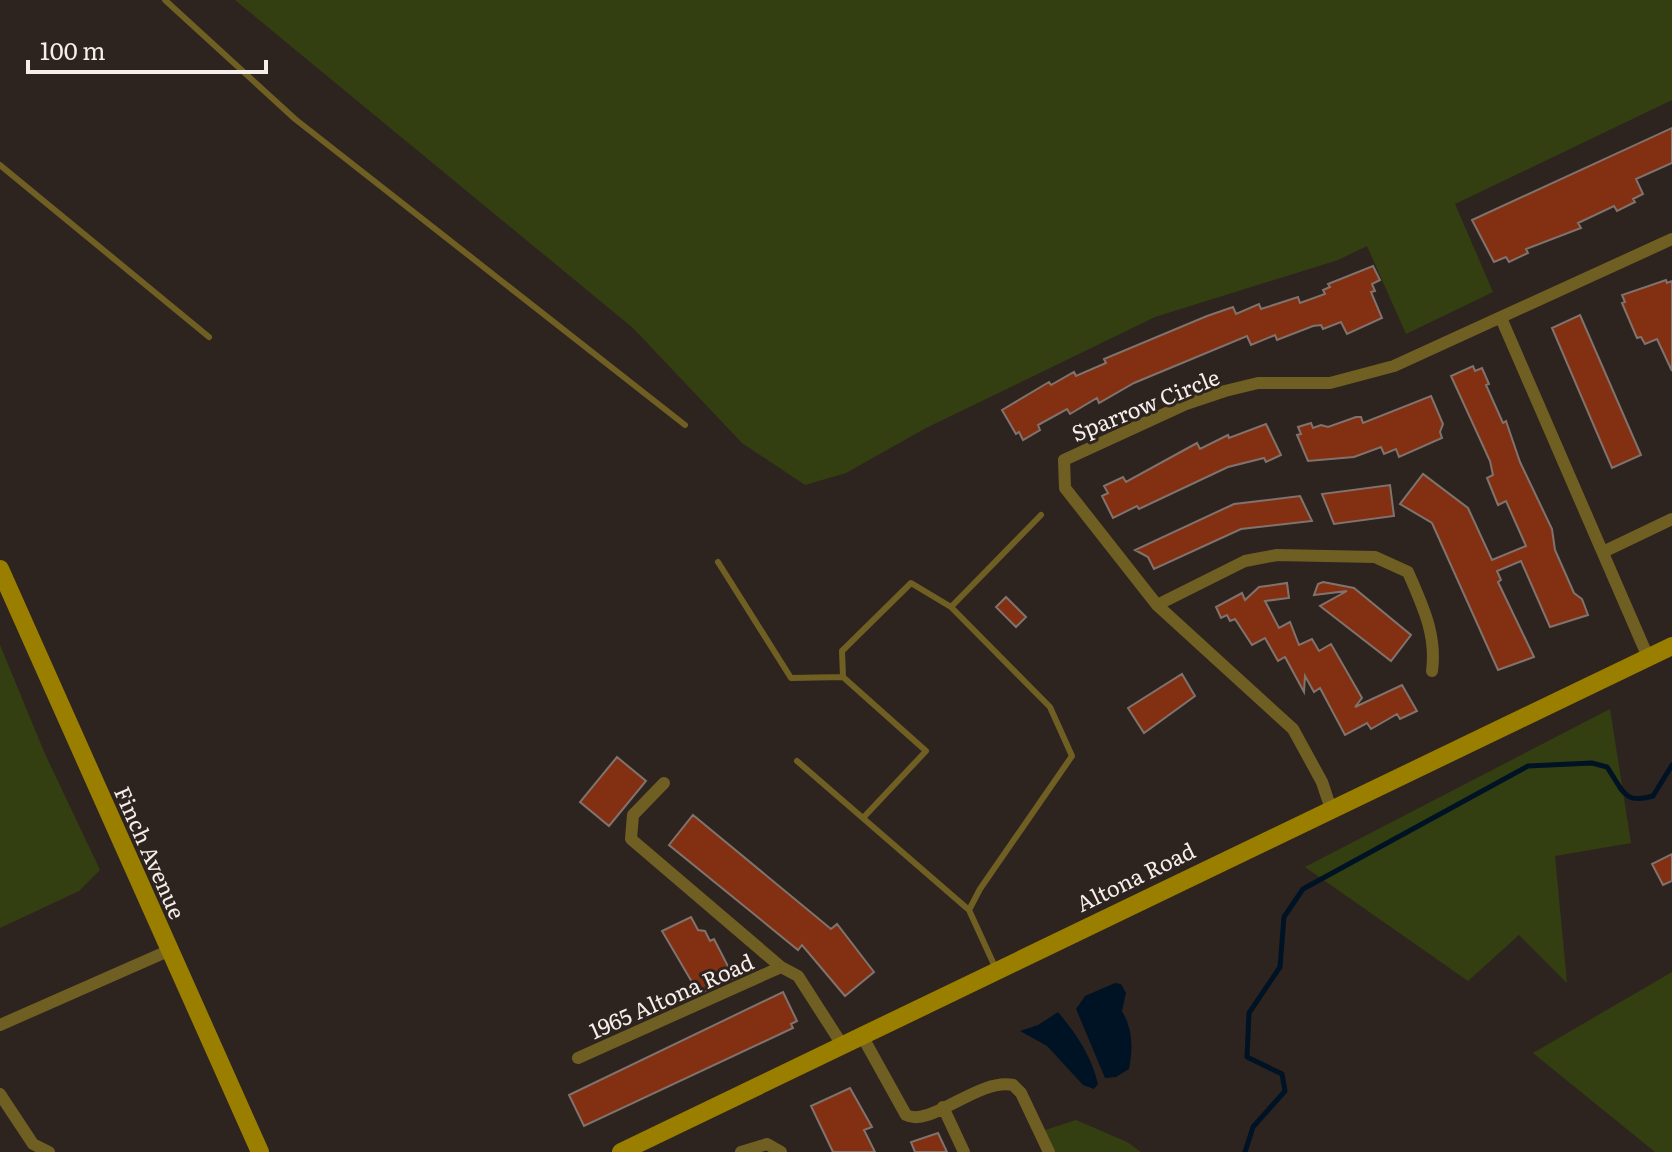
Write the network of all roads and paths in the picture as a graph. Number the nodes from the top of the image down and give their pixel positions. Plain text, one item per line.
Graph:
1 (165, 0) edge
2 (0, 165) edge
3 (1672, 239) edge
4 (1501, 318) junction
5 (209, 337) dead end
6 (685, 425) dead end
7 (1041, 515) dead end
8 (1672, 519) edge
9 (1603, 552) junction
10 (718, 562) dead end
11 (0, 569) edge
12 (1157, 605) junction
13 (951, 607) junction
14 (1672, 646) edge
15 (1648, 657) junction
16 (1432, 671) dead end
17 (843, 677) junction
18 (797, 761) dead end
19 (664, 783) dead end
20 (1331, 809) junction
21 (863, 818) junction
22 (969, 910) junction
23 (168, 951) junction
24 (781, 967) junction
25 (996, 969) junction
26 (0, 1025) edge
27 (861, 1034) junction
28 (841, 1043) junction
29 (578, 1058) dead end
30 (0, 1094) edge
31 (943, 1107) junction
32 (49, 1152) edge
33 (260, 1152) edge
34 (621, 1152) edge
35 (741, 1152) edge
36 (781, 1152) edge
37 (964, 1152) edge
38 (1049, 1152) edge

1 - 6 lane
2 - 5 lane
3 - 4 street
4 - 9 street
4 - 12 street, Sparrow Circle
7 - 13 lane
8 - 9 street
9 - 15 street
10 - 17 lane
11 - 23 main road, Finch Avenue
12 - 16 street
12 - 20 street, Sparrow Circle
13 - 17 lane
13 - 22 lane
14 - 15 main road, Altona Road
15 - 20 main road, Altona Road
17 - 21 lane
18 - 21 lane
19 - 24 street, 1965 Altona Road
20 - 25 main road, Altona Road
21 - 22 lane
22 - 25 lane
23 - 26 street
23 - 33 main road, Finch Avenue
24 - 28 street, 1965 Altona Road
24 - 29 street, 1965 Altona Road
25 - 27 main road, Altona Road
27 - 28 main road, Altona Road
27 - 31 street
28 - 34 main road, Altona Road
30 - 32 street
31 - 37 street
31 - 38 street
35 - 36 street

